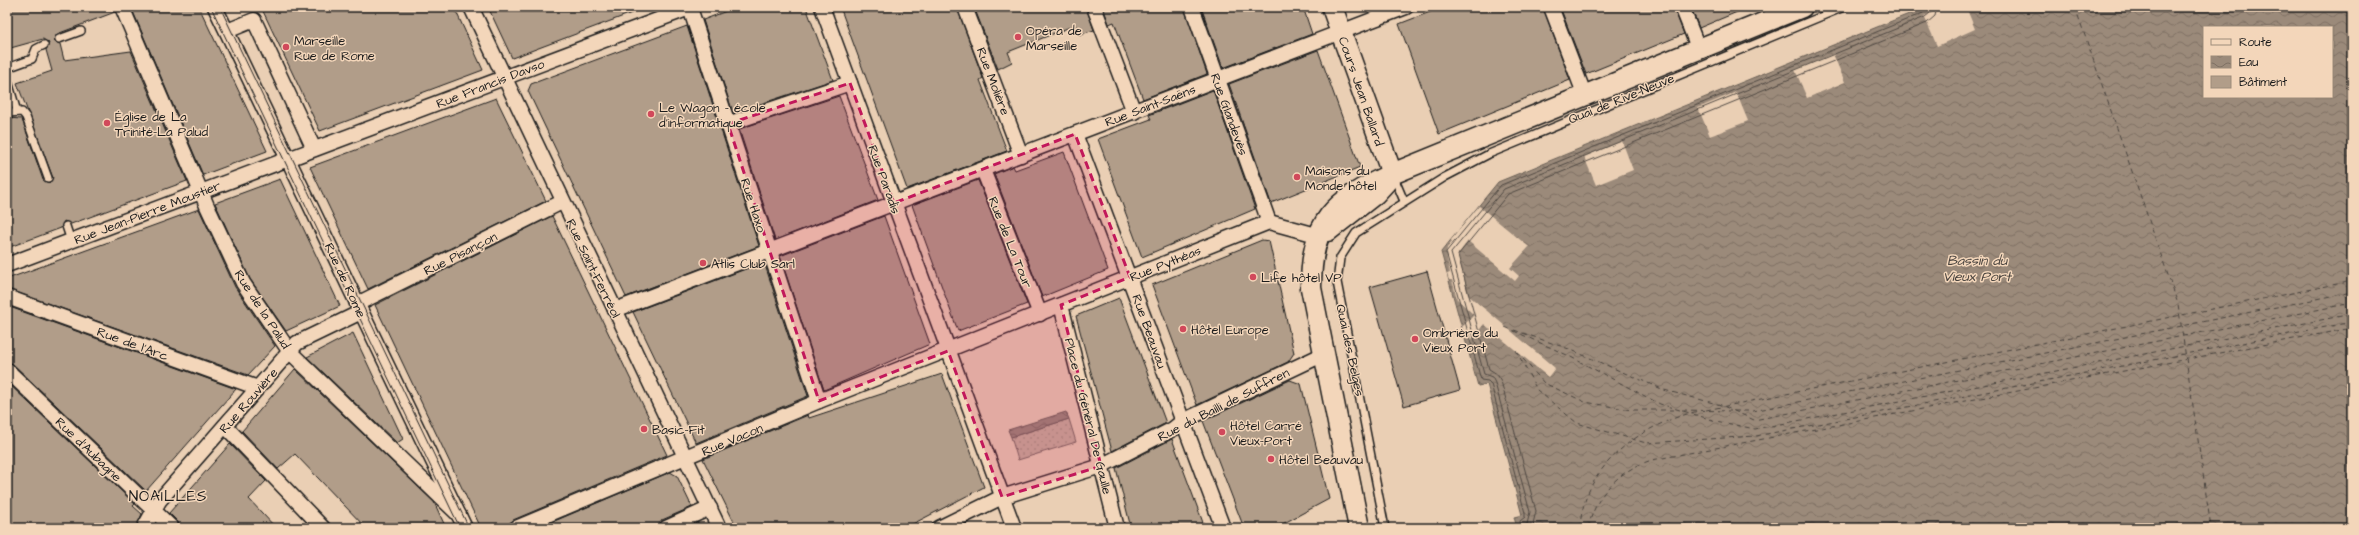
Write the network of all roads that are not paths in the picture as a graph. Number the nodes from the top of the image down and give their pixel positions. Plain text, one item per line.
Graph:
1 (216, 7) edge
2 (471, 7) edge
3 (691, 7) edge
4 (822, 7) edge
5 (965, 7) edge
6 (1094, 7) edge
7 (1192, 7) edge
8 (1332, 7) edge
9 (1406, 7) edge
10 (1551, 7) edge
11 (1682, 7) edge
12 (1802, 7) edge
13 (1844, 7) edge
14 (121, 13) edge
15 (81, 30) dead end
16 (227, 32) junction
17 (1342, 33) junction
18 (59, 39) dead end
19 (44, 45) dead end
20 (1699, 50) junction
21 (7, 74) edge
22 (7, 78) edge
23 (504, 78) junction
24 (1218, 80) junction
25 (850, 83) junction
26 (1585, 96) junction
27 (17, 112) junction
28 (1134, 112) junction
29 (7, 113) edge
30 (728, 124) junction
31 (1075, 134) junction
32 (314, 149) junction
33 (1021, 155) junction
34 (288, 159) junction
35 (983, 170) junction
36 (1392, 174) junction
37 (48, 178) dead end
38 (200, 191) junction
39 (1404, 201) junction
40 (562, 202) junction
41 (894, 204) junction
42 (1269, 222) junction
43 (66, 226) dead end
44 (1320, 236) junction
45 (71, 241) junction
46 (769, 250) junction
47 (7, 265) edge
48 (1130, 277) junction
49 (7, 298) edge
50 (1061, 305) junction
51 (359, 308) junction
52 (615, 310) junction
53 (1040, 314) junction
54 (948, 351) junction
55 (290, 352) junction
56 (1324, 354) junction
57 (7, 370) edge
58 (258, 388) junction
59 (819, 401) junction
60 (1183, 421) junction
61 (225, 426) junction
62 (686, 458) junction
63 (1101, 466) junction
64 (1002, 497) junction
65 (710, 508) junction
66 (155, 512) junction
67 (458, 515) junction
68 (144, 528) edge
69 (172, 528) edge
70 (323, 528) edge
71 (465, 528) edge
72 (516, 528) edge
73 (666, 528) edge
74 (719, 528) edge
75 (939, 528) edge
76 (1014, 528) edge
77 (1117, 528) edge
78 (1223, 528) edge
79 (1359, 528) edge
80 (1385, 528) edge

1 - 16 street, Rue de Rome
2 - 23 street, Rue Saint-Ferréol
3 - 23 street, Rue Francis Davso
3 - 30 street, Rue Haxo
4 - 25 street, Rue Paradis
5 - 33 street, Rue Molière
6 - 28 street
7 - 24 street, Rue Glandevès
8 - 17 main road, Cours Jean Ballard
9 - 17 street, Rue Saint-Saëns
10 - 26 street
11 - 20 street
12 - 20 main road, Quai de Rive-Neuve
13 - 39 lane, Quai de Rive-Neuve
14 - 38 street, Rue de la Palud
15 - 18 lane
16 - 32 street
16 - 34 street, Rue de Rome
17 - 24 street, Rue Saint-Saëns
17 - 36 main road, Cours Jean Ballard
19 - 21 lane
20 - 26 main road, Quai de Rive-Neuve
22 - 27 lane
23 - 32 street, Rue Francis Davso
23 - 40 street, Rue Saint-Ferréol
24 - 28 street, Rue Saint-Saëns
24 - 42 street, Rue Glandevès
25 - 30 street
25 - 41 street, Rue Paradis
26 - 36 main road, Quai de Rive-Neuve
27 - 29 lane
27 - 37 lane
28 - 31 street, Rue Saint-Saëns
30 - 46 street, Rue Haxo
31 - 33 street, Rue Saint-Saëns
31 - 48 street, Rue Beauvau
32 - 34 street, Rue Francis Davso
33 - 35 street, Rue Saint-Saëns
34 - 38 street, Rue Jean-Pierre Moustier
34 - 51 street, Rue de Rome
35 - 41 street, Rue Saint-Saëns
35 - 53 street, Rue de La Tour
36 - 39 lane
36 - 44 main road, Quai des Belges
38 - 45 street, Rue Jean-Pierre Moustier
38 - 55 street, Rue de la Palud
39 - 80 lane, Quai des Belges
40 - 51 street, Rue Pisançon
40 - 52 street, Rue Saint-Ferréol
41 - 46 street, Rue Saint-Saëns
41 - 54 street, Rue Paradis
42 - 44 street
42 - 48 street, Rue Pythéas
43 - 45 lane
44 - 56 main road, Quai des Belges
45 - 47 street, Rue Jean-Pierre Moustier
46 - 52 street, Rue Saint-Saëns
46 - 59 street, Rue Haxo
48 - 50 street, Rue Pythéas
48 - 60 street, Rue Beauvau
49 - 58 street, Rue de l'Arc
50 - 53 street
50 - 63 street, Place du Général De Gaulle
51 - 55 street, Rue Rouvière
51 - 67 street, Rue de Rome
52 - 62 street, Rue Saint-Ferréol
53 - 54 street
54 - 59 street, Rue Vacon
54 - 64 street
55 - 58 street, Rue Rouvière
55 - 67 street, Rue de la Palud
56 - 60 street, Rue du Bailli de Suffren
56 - 79 main road, Quai des Belges
57 - 66 street, Rue d'Aubagne
58 - 61 street, Rue Rouvière
59 - 62 street, Rue Vacon
60 - 63 street, Rue du Bailli de Suffren
60 - 78 street, Rue Beauvau
61 - 66 street, Rue Rouvière
61 - 70 street
62 - 65 street, Rue Saint-Ferréol
62 - 72 street, Rue Vacon
63 - 64 street, Place du Général De Gaulle
63 - 77 street, Place du Général De Gaulle
64 - 75 street, Place du Général De Gaulle
64 - 76 street
65 - 73 street
65 - 74 street, Rue Saint-Ferréol
66 - 68 street, Rue Rouvière
66 - 69 street, Rue d'Aubagne
67 - 71 street, Rue de Rome

